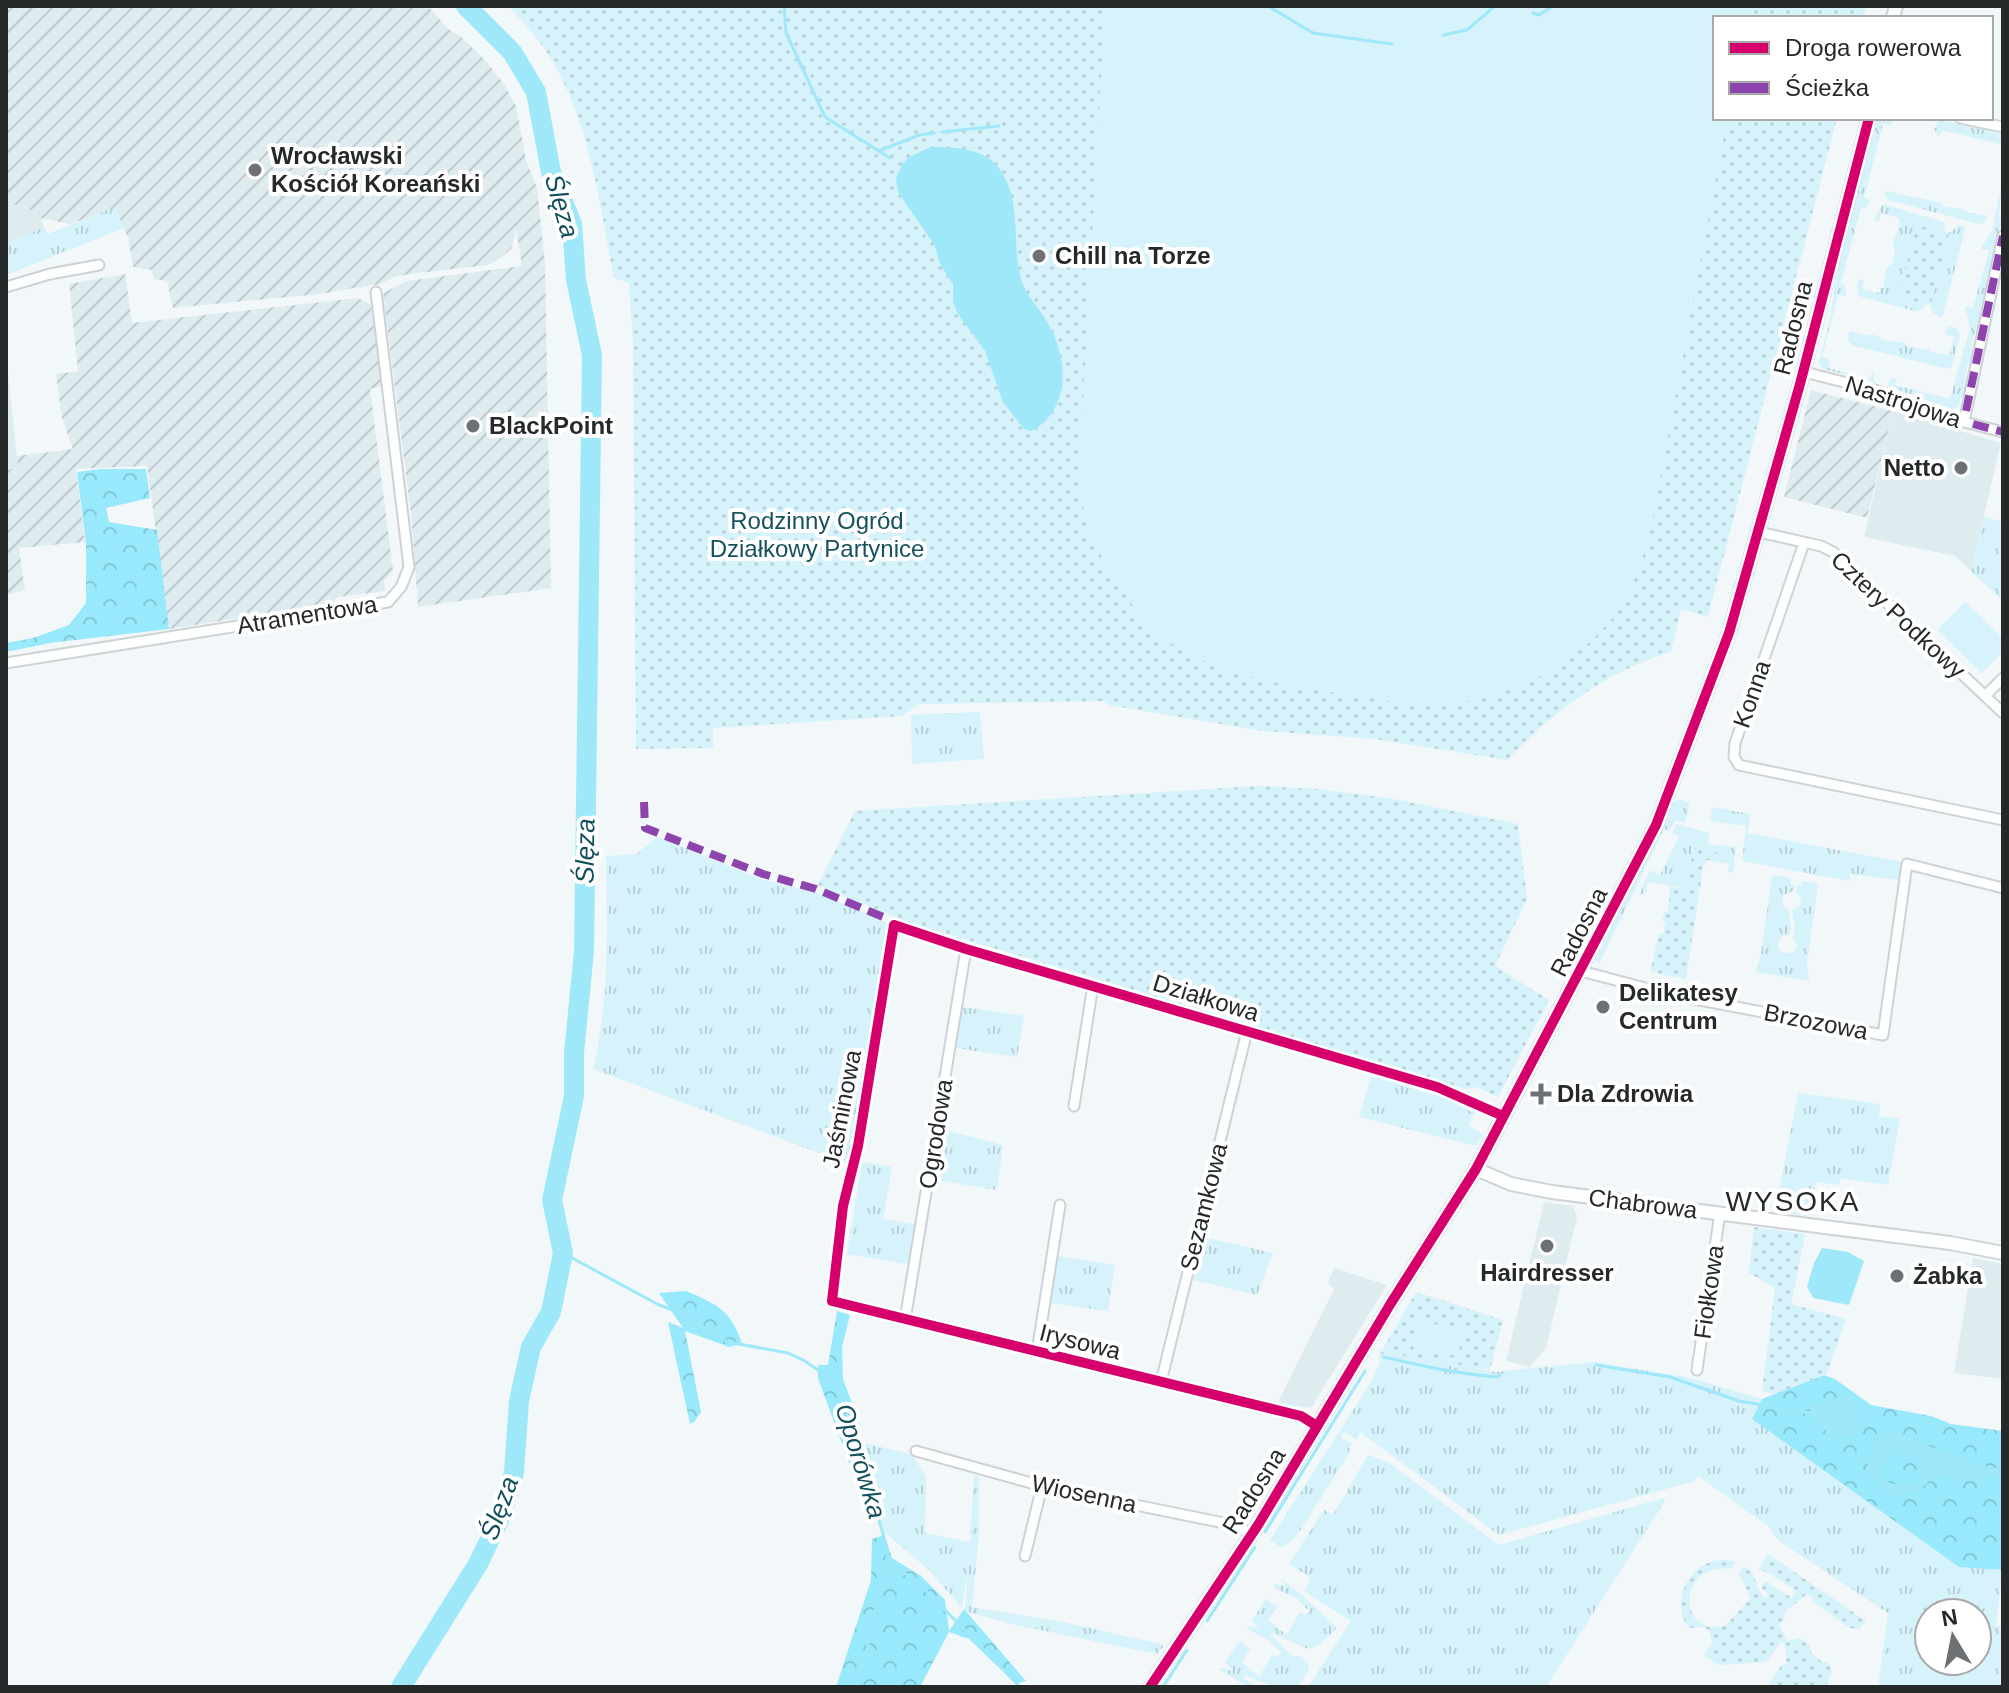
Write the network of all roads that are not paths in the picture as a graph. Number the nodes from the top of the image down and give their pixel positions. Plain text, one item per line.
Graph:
1 (1868, 120) edge
2 (1970, 120) edge
3 (2003, 127) edge
4 (2003, 236) edge
5 (99, 265) dead end
6 (6, 287) edge
7 (376, 292) dead end
8 (1804, 372) junction
9 (1964, 422) junction
10 (2003, 432) edge
11 (1759, 532) junction
12 (1804, 543) junction
13 (6, 663) edge
14 (2003, 678) edge
15 (1985, 696) junction
16 (2003, 713) edge
17 (2003, 820) edge
18 (2003, 888) edge
19 (894, 925) joint
20 (966, 949) junction
21 (1581, 971) junction
22 (1093, 985) junction
23 (1247, 1031) junction
24 (1074, 1106) dead end
25 (1503, 1116) junction
26 (1476, 1169) junction
27 (1060, 1205) dead end
28 (1720, 1213) junction
29 (2003, 1253) edge
30 (832, 1301) joint
31 (905, 1320) junction
32 (1037, 1352) junction
33 (1697, 1370) dead end
34 (1161, 1382) junction
35 (1317, 1426) junction
36 (916, 1451) dead end
37 (1042, 1486) junction
38 (1252, 1534) junction
39 (1025, 1556) dead end
40 (1150, 1687) edge

1 - 8 street, Radosna
2 - 3 street
4 - 9 street
5 - 6 street
7 - 13 street, Atramentowa
8 - 9 street, Nastrojowa
8 - 11 street, Radosna
9 - 10 street, Nastrojowa
11 - 12 street, Cztery Podkowy
11 - 21 street, Radosna
12 - 15 street, Cztery Podkowy
12 - 17 street, Konna
14 - 15 street, Cztery Podkowy
15 - 16 street, Cztery Podkowy
18 - 21 street, Brzozowa
19 - 20 street, Działkowa
19 - 30 street, Jaśminowa
20 - 22 street, Działkowa
20 - 31 street, Ogrodowa
21 - 25 street, Radosna
22 - 23 street, Działkowa
22 - 24 street
23 - 25 street, Działkowa
23 - 34 street, Sezamkowa
25 - 26 street, Radosna
26 - 28 street, Chabrowa
26 - 35 street, Radosna
27 - 32 street
28 - 29 street, Chabrowa
28 - 33 street, Fiołkowa
30 - 31 street, Irysowa
31 - 32 street, Irysowa
32 - 34 street, Irysowa
34 - 35 street, Irysowa
35 - 38 street, Radosna
36 - 37 street, Wiosenna
37 - 38 street, Wiosenna
37 - 39 street
38 - 40 street, Radosna

